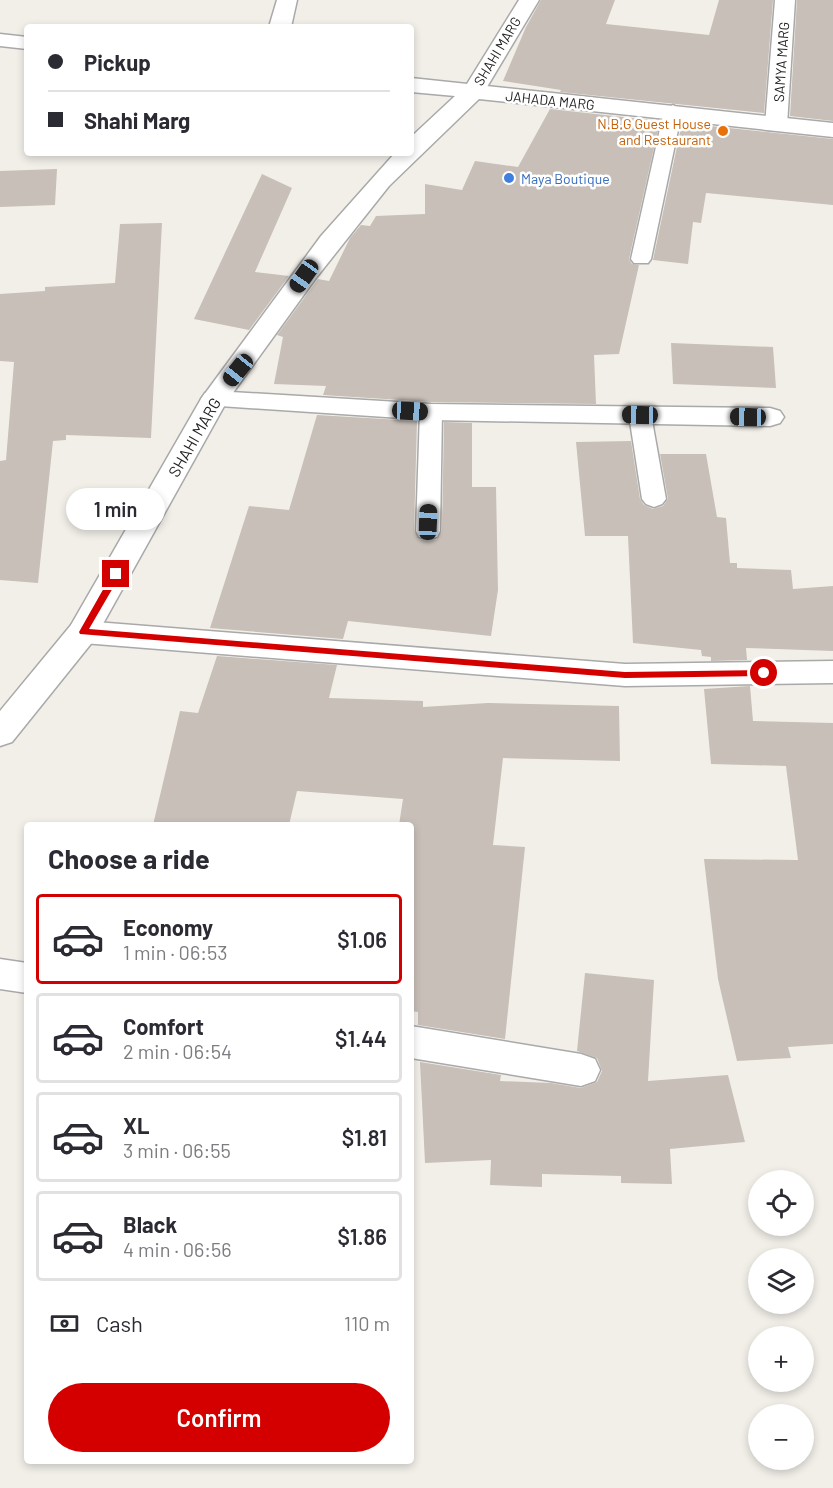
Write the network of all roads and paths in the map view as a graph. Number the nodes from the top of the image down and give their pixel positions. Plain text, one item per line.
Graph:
1 (287, 0) edge
2 (529, 0) edge
3 (785, 0) edge
4 (281, 24) edge
5 (0, 40) edge
6 (24, 43) edge
7 (414, 85) edge
8 (472, 92) junction
9 (674, 111) junction
10 (776, 125) junction
11 (833, 130) edge
12 (414, 147) edge
13 (405, 156) edge
14 (641, 259) dead end
15 (214, 399) junction
16 (431, 412) junction
17 (640, 415) junction
18 (770, 417) dead end
19 (654, 499) dead end
20 (428, 531) dead end
21 (83, 632) junction
22 (833, 672) edge
23 (0, 735) edge
24 (0, 974) edge
25 (24, 978) edge
26 (414, 1042) edge
27 (581, 1070) dead end

1 - 4 street
2 - 8 street, SHAHI MARG
3 - 10 street, SAMYA MARG
5 - 6 street
7 - 8 street, JAHADA MARG
8 - 9 street, JAHADA MARG
8 - 12 street, SHAHI MARG
9 - 10 street, JAHADA MARG
9 - 14 lane
10 - 11 street, JAHADA MARG
13 - 15 street, SHAHI MARG
15 - 16 street
15 - 21 street, SHAHI MARG
16 - 17 street
16 - 20 lane
17 - 18 street
17 - 19 lane
21 - 22 street
21 - 23 street, SHAHI MARG
24 - 25 street
26 - 27 street

